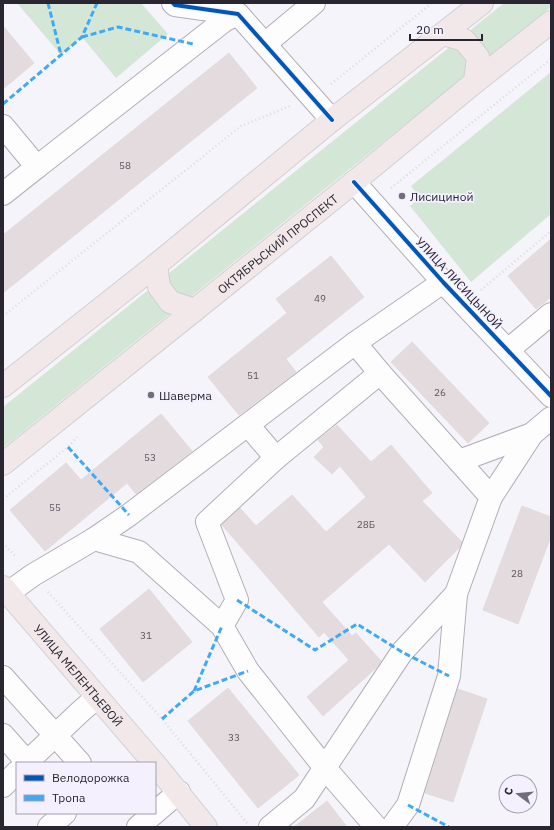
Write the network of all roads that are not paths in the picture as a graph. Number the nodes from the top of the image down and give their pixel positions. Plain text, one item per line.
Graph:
1 (173, 3) edge
2 (314, 3) edge
3 (482, 3) edge
4 (238, 14) junction
5 (551, 22) edge
6 (443, 34) junction
7 (265, 44) junction
8 (475, 82) junction
9 (332, 120) junction
10 (3, 126) edge
11 (37, 167) junction
12 (354, 182) junction
13 (3, 194) edge
14 (156, 265) junction
15 (442, 282) junction
16 (195, 310) junction
17 (551, 314) edge
18 (355, 343) junction
19 (508, 350) junction
20 (380, 372) junction
21 (3, 386) edge
22 (551, 396) edge
23 (551, 418) edge
24 (248, 425) junction
25 (532, 434) junction
26 (276, 458) junction
27 (459, 461) junction
28 (3, 464) edge
29 (491, 497) junction
30 (94, 539) junction
31 (6, 590) edge
32 (456, 594) junction
33 (222, 626) junction
34 (3, 677) edge
35 (97, 697) junction
36 (3, 735) edge
37 (56, 735) junction
38 (21, 762) edge
39 (28, 762) edge
40 (79, 762) edge
41 (152, 762) edge
42 (156, 766) edge
43 (325, 768) junction
44 (16, 774) edge
45 (3, 786) edge
46 (179, 792) junction
47 (156, 812) edge
48 (64, 814) edge
49 (153, 814) edge
50 (49, 827) edge
51 (138, 827) edge
52 (206, 827) edge
53 (270, 827) edge
54 (376, 827) edge
55 (392, 827) edge

1 - 4 street
2 - 7 street
3 - 6 main road
4 - 7 street
4 - 11 street
5 - 8 main road, ОКТЯБРЬСКИЙ ПРОСПЕКТ
6 - 8 main road
6 - 9 main road
7 - 9 street
8 - 12 main road, ОКТЯБРЬСКИЙ ПРОСПЕКТ
9 - 14 main road
10 - 11 street
11 - 13 street
12 - 15 street, УЛИЦА ЛИСИЦЫНОЙ
12 - 16 main road, ОКТЯБРЬСКИЙ ПРОСПЕКТ
14 - 16 main road
14 - 21 main road
15 - 18 street
15 - 19 street, УЛИЦА ЛИСИЦЫНОЙ
16 - 28 main road, ОКТЯБРЬСКИЙ ПРОСПЕКТ
17 - 19 street
18 - 20 street
18 - 24 street
19 - 22 street, УЛИЦА ЛИСИЦЫНОЙ
20 - 26 street
20 - 27 street
23 - 25 street
24 - 26 street
24 - 30 street
25 - 27 street
25 - 29 street
26 - 33 street
27 - 29 street
29 - 32 street
30 - 31 street
30 - 33 street
31 - 35 main road, УЛИЦА МЕЛЕНТЬЕВОЙ
32 - 43 street
32 - 55 street
33 - 43 street
34 - 37 street
35 - 37 street
35 - 41 main road, УЛИЦА МЕЛЕНТЬЕВОЙ
36 - 38 street
37 - 39 street
37 - 40 street
42 - 46 main road, УЛИЦА МЕЛЕНТЬЕВОЙ
43 - 53 street
43 - 54 street
44 - 45 street
46 - 47 street
46 - 52 main road, УЛИЦА МЕЛЕНТЬЕВОЙ
48 - 50 street
49 - 51 street

